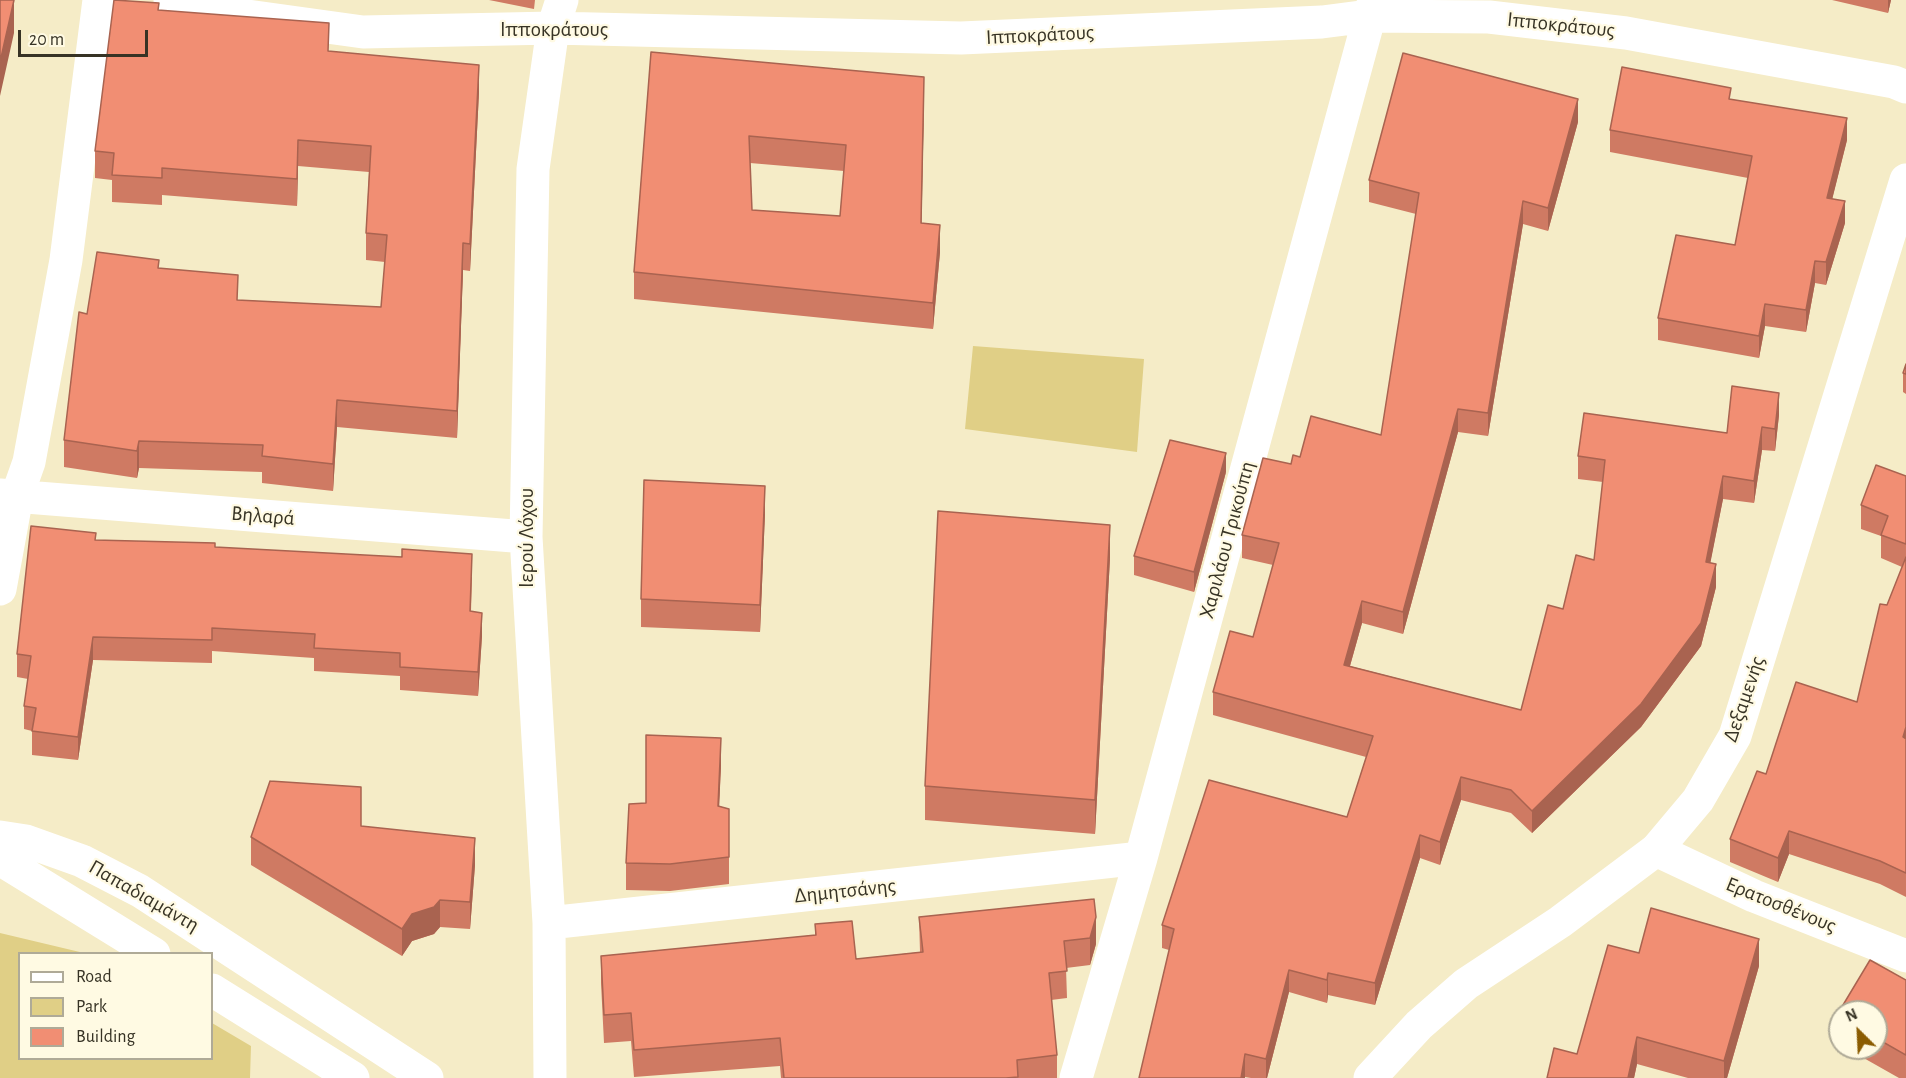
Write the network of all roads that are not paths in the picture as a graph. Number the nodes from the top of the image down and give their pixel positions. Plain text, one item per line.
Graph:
1 (99, 0) edge
2 (170, 0) edge
3 (1371, 8) edge
4 (558, 14) edge
5 (1906, 87) edge
6 (1906, 180) edge
7 (9, 495) edge
8 (525, 537) junction
9 (0, 589) edge
10 (0, 837) edge
11 (1656, 850) junction
12 (1141, 858) junction
13 (0, 859) edge
14 (549, 923) junction
15 (151, 952) edge
16 (1906, 956) edge
17 (213, 991) edge
18 (353, 1078) edge
19 (427, 1078) edge
20 (550, 1078) edge
21 (1077, 1078) edge
22 (1370, 1078) edge

1 - 7 street
2 - 4 street, Ιπποκράτους
3 - 4 street, Ιπποκράτους
3 - 5 street, Ιπποκράτους
3 - 12 street, Χαριλάου Τρικούπη
4 - 8 street, Ιερού Λόχου
6 - 11 street, Δεξαμενής
7 - 8 street, Βηλαρά
7 - 9 street
8 - 14 street, Ιερού Λόχου
10 - 19 street, Παπαδιαμάντη
11 - 16 street, Ερατοσθένους
11 - 22 street, Δεξαμενής
12 - 14 street, Δημητσάνης
12 - 21 street, Χαριλάου Τρικούπη
13 - 15 street, Παπαδιαμάντη
14 - 20 street, Ιερού Λόχου
17 - 18 street

